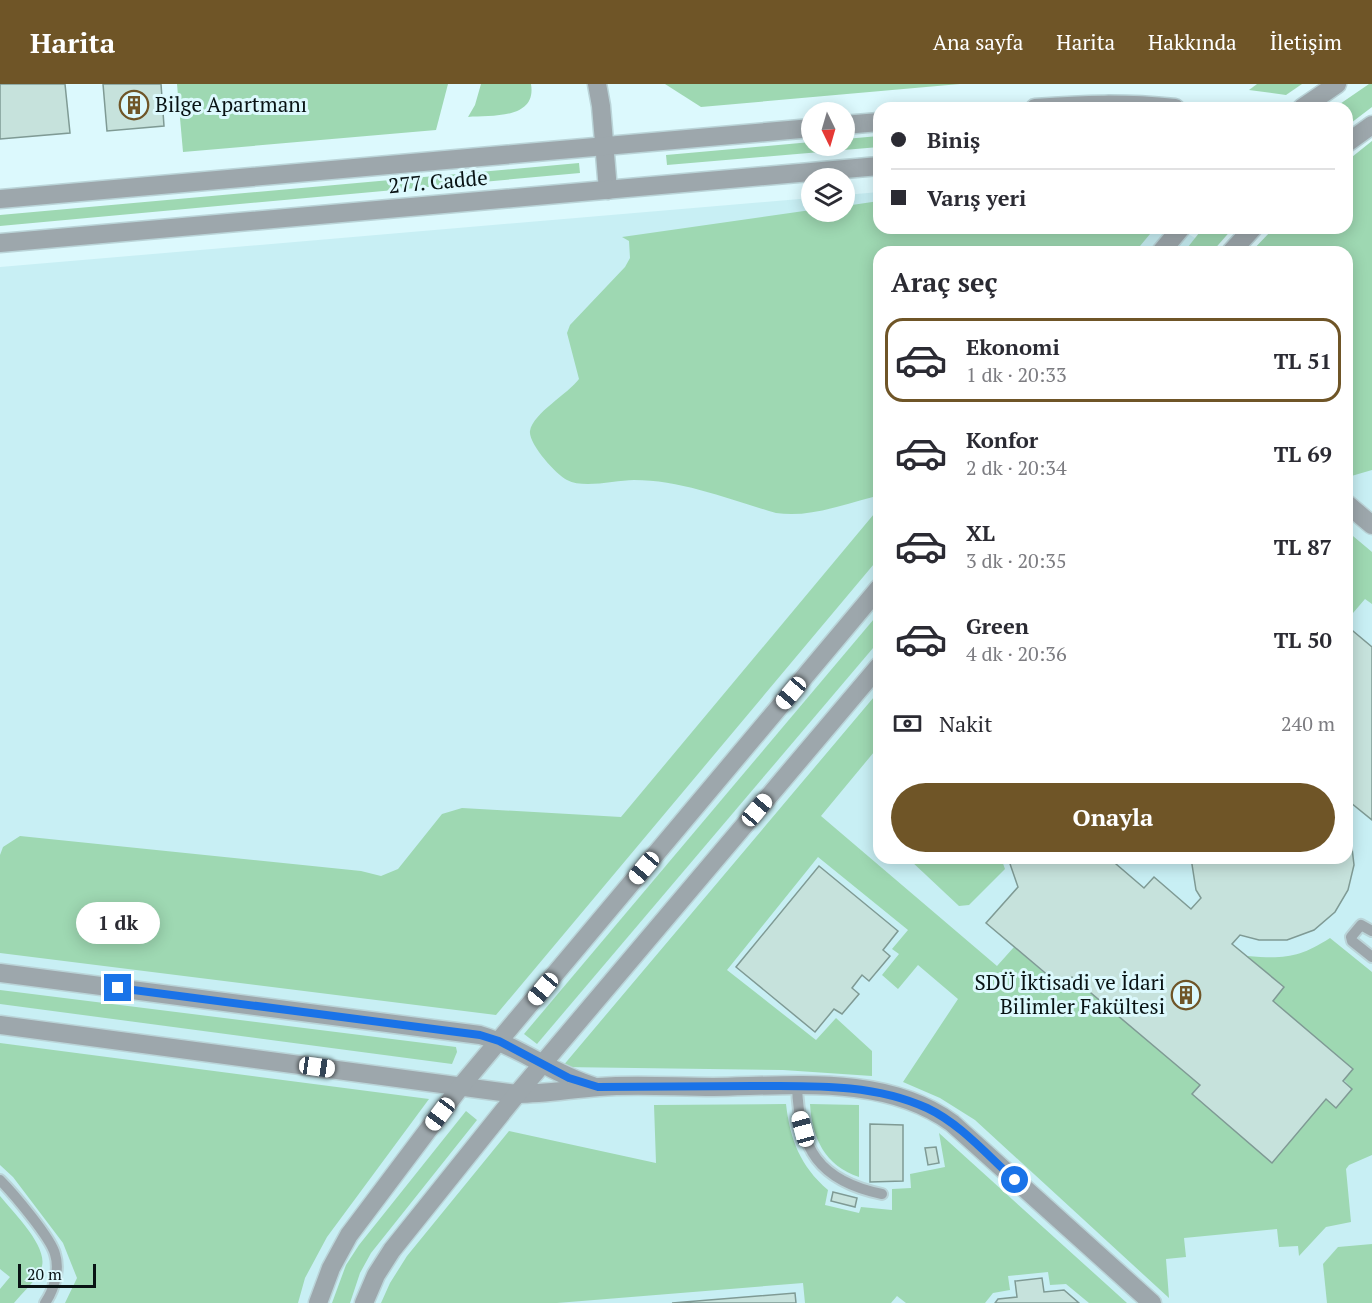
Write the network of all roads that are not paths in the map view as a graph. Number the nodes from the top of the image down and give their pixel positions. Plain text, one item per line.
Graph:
1 (597, 84) edge
2 (1336, 84) edge
3 (1310, 102) edge
4 (873, 123) edge
5 (855, 124) edge
6 (1372, 125) edge
7 (801, 129) edge
8 (1353, 139) edge
9 (604, 146) junction
10 (873, 167) edge
11 (608, 190) junction
12 (0, 199) edge
13 (1176, 234) edge
14 (1248, 234) edge
15 (0, 243) edge
16 (1166, 246) edge
17 (1236, 246) edge
18 (1353, 509) edge
19 (1372, 525) edge
20 (873, 595) edge
21 (873, 673) edge
22 (1372, 932) edge
23 (1372, 957) edge
24 (0, 973) edge
25 (0, 1025) edge
26 (499, 1041) junction
27 (543, 1064) junction
28 (461, 1086) junction
29 (797, 1086) junction
30 (598, 1087) junction
31 (517, 1094) junction
32 (0, 1180) edge
33 (882, 1194) dead end
34 (45, 1303) edge
35 (318, 1303) edge
36 (364, 1303) edge
37 (1152, 1303) edge

1 - 9 street
2 - 3 street
4 - 5 street
6 - 8 street
7 - 9 street, 277. Cadde
9 - 11 street
9 - 12 street, 277. Cadde
10 - 11 street, 277. Cadde
11 - 15 street, 277. Cadde
13 - 16 street
14 - 17 street
18 - 19 street
20 - 26 street
21 - 27 street
22 - 23 lane
24 - 26 street
25 - 28 street
26 - 27 street
26 - 28 street
27 - 30 street
27 - 31 street
28 - 31 street
28 - 35 street
29 - 30 street
29 - 33 lane
29 - 37 street
30 - 31 street
31 - 36 street
32 - 34 lane

